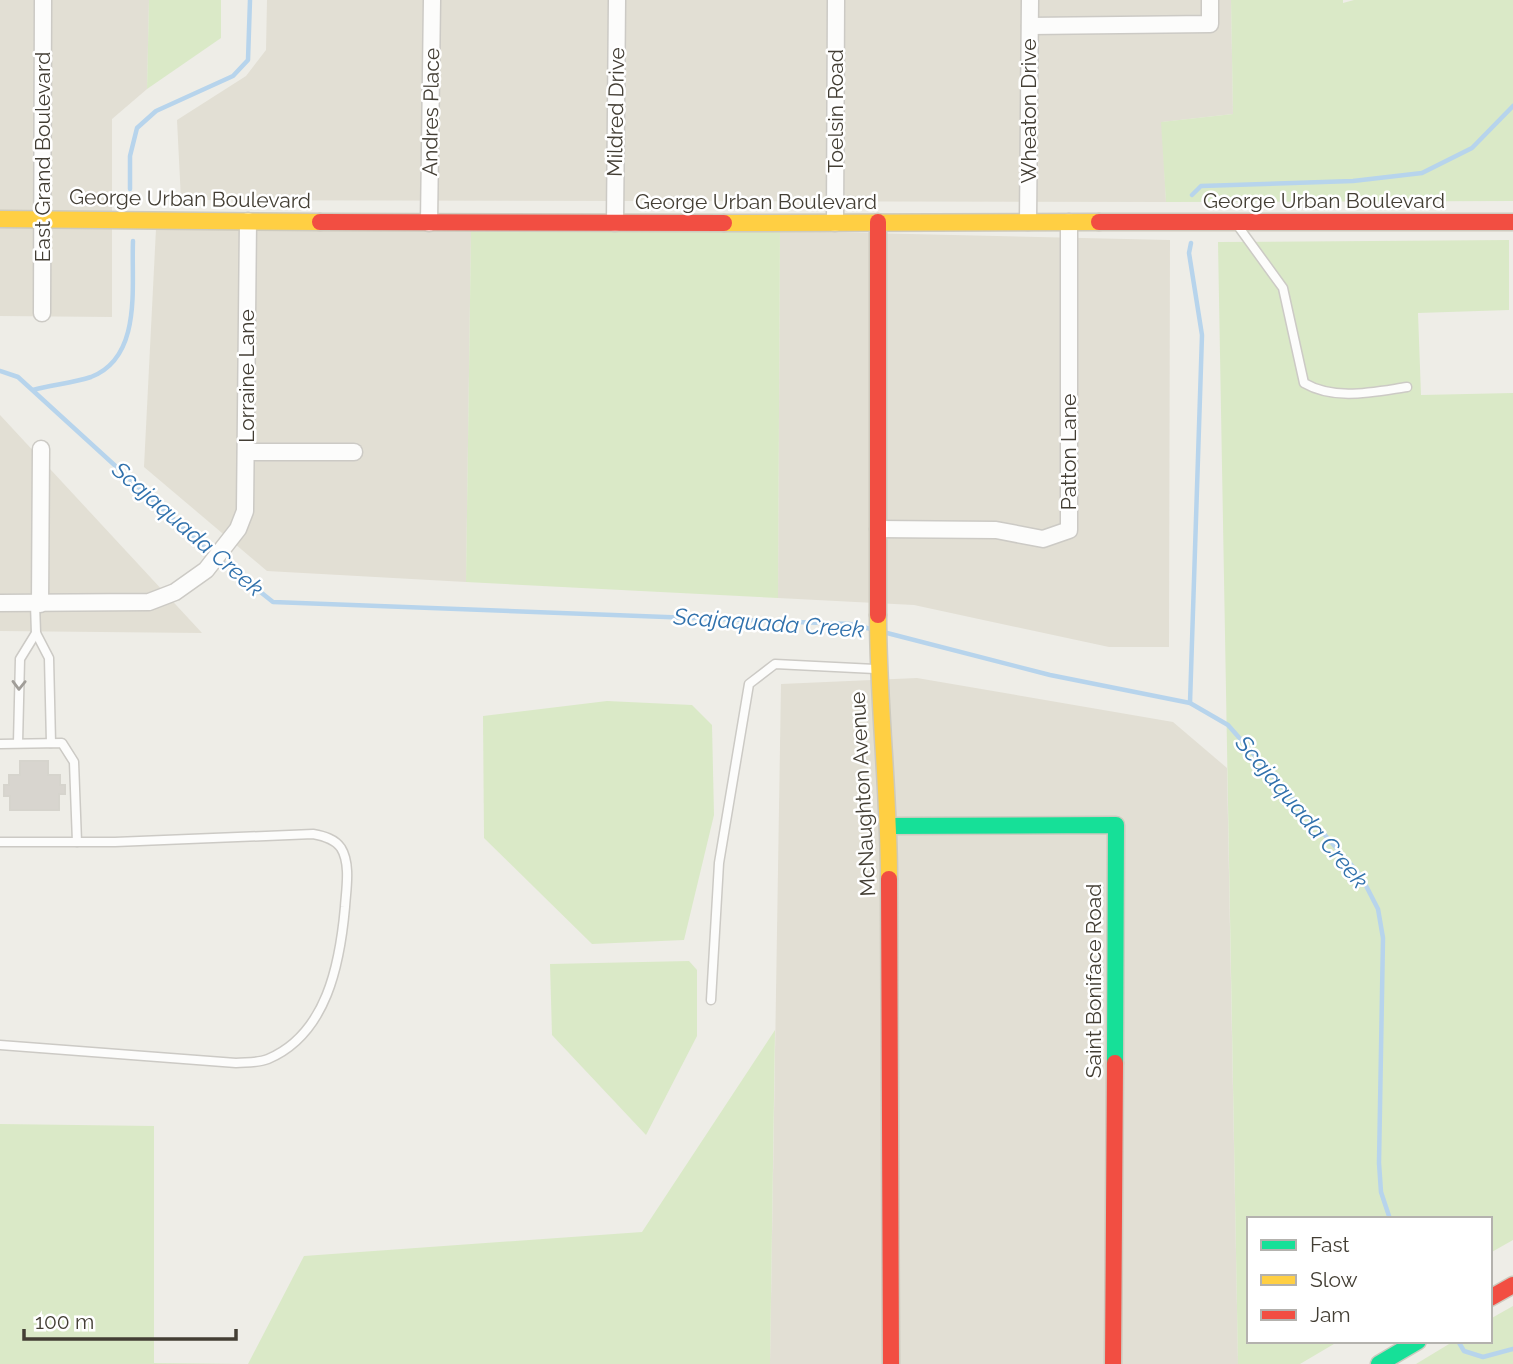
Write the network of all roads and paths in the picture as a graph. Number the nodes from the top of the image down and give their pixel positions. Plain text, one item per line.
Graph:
1 (43, 0) edge
2 (432, 0) edge
3 (617, 0) edge
4 (836, 0) edge
5 (1030, 0) edge
6 (1210, 0) edge
7 (1030, 26) junction
8 (0, 219) edge
9 (42, 219) junction
10 (248, 221) junction
11 (1234, 221) junction
12 (878, 222) junction
13 (1028, 222) junction
14 (1069, 222) junction
15 (1513, 222) edge
16 (429, 223) junction
17 (615, 223) junction
18 (835, 223) junction
19 (42, 313) dead end
20 (1407, 387) dead end
21 (41, 449) dead end
22 (246, 452) junction
23 (354, 452) dead end
24 (878, 529) junction
25 (0, 603) edge
26 (37, 604) junction
27 (36, 633) junction
28 (878, 669) junction
29 (18, 743) junction
30 (51, 743) junction
31 (0, 744) edge
32 (889, 825) junction
33 (0, 842) edge
34 (77, 842) junction
35 (711, 1000) dead end
36 (0, 1045) edge
37 (1513, 1285) edge
38 (1492, 1297) edge
39 (1415, 1343) edge
40 (891, 1364) edge
41 (1113, 1364) edge
42 (1379, 1364) edge

1 - 9 street, East Grand Boulevard
2 - 16 street, Andres Place
3 - 17 street, Mildred Drive
4 - 18 street, Toelsin Road
5 - 7 street, Wheaton Drive
6 - 7 street
7 - 13 street, Wheaton Drive
8 - 9 street, George Urban Boulevard
9 - 10 street, George Urban Boulevard
9 - 19 street, East Grand Boulevard
10 - 16 street, George Urban Boulevard
10 - 22 street, Lorraine Lane
11 - 14 street, George Urban Boulevard
11 - 15 street, George Urban Boulevard
11 - 20 lane
12 - 13 street, George Urban Boulevard
12 - 18 street, George Urban Boulevard
12 - 24 street, McNaughton Avenue
13 - 14 street, George Urban Boulevard
14 - 24 street, Patton Lane
16 - 17 street, George Urban Boulevard
17 - 18 street, George Urban Boulevard
21 - 26 street
22 - 23 street
22 - 26 street, Lorraine Lane
24 - 28 street, McNaughton Avenue
25 - 26 street
26 - 27 lane
27 -> 29 lane
27 - 30 lane
28 - 32 street, McNaughton Avenue
28 - 35 lane
29 - 30 lane
29 - 31 lane
30 - 34 lane
32 - 40 street, McNaughton Avenue
32 - 41 street, Saint Boniface Road
33 - 34 lane
34 - 36 lane
37 - 38 street
39 - 42 street

